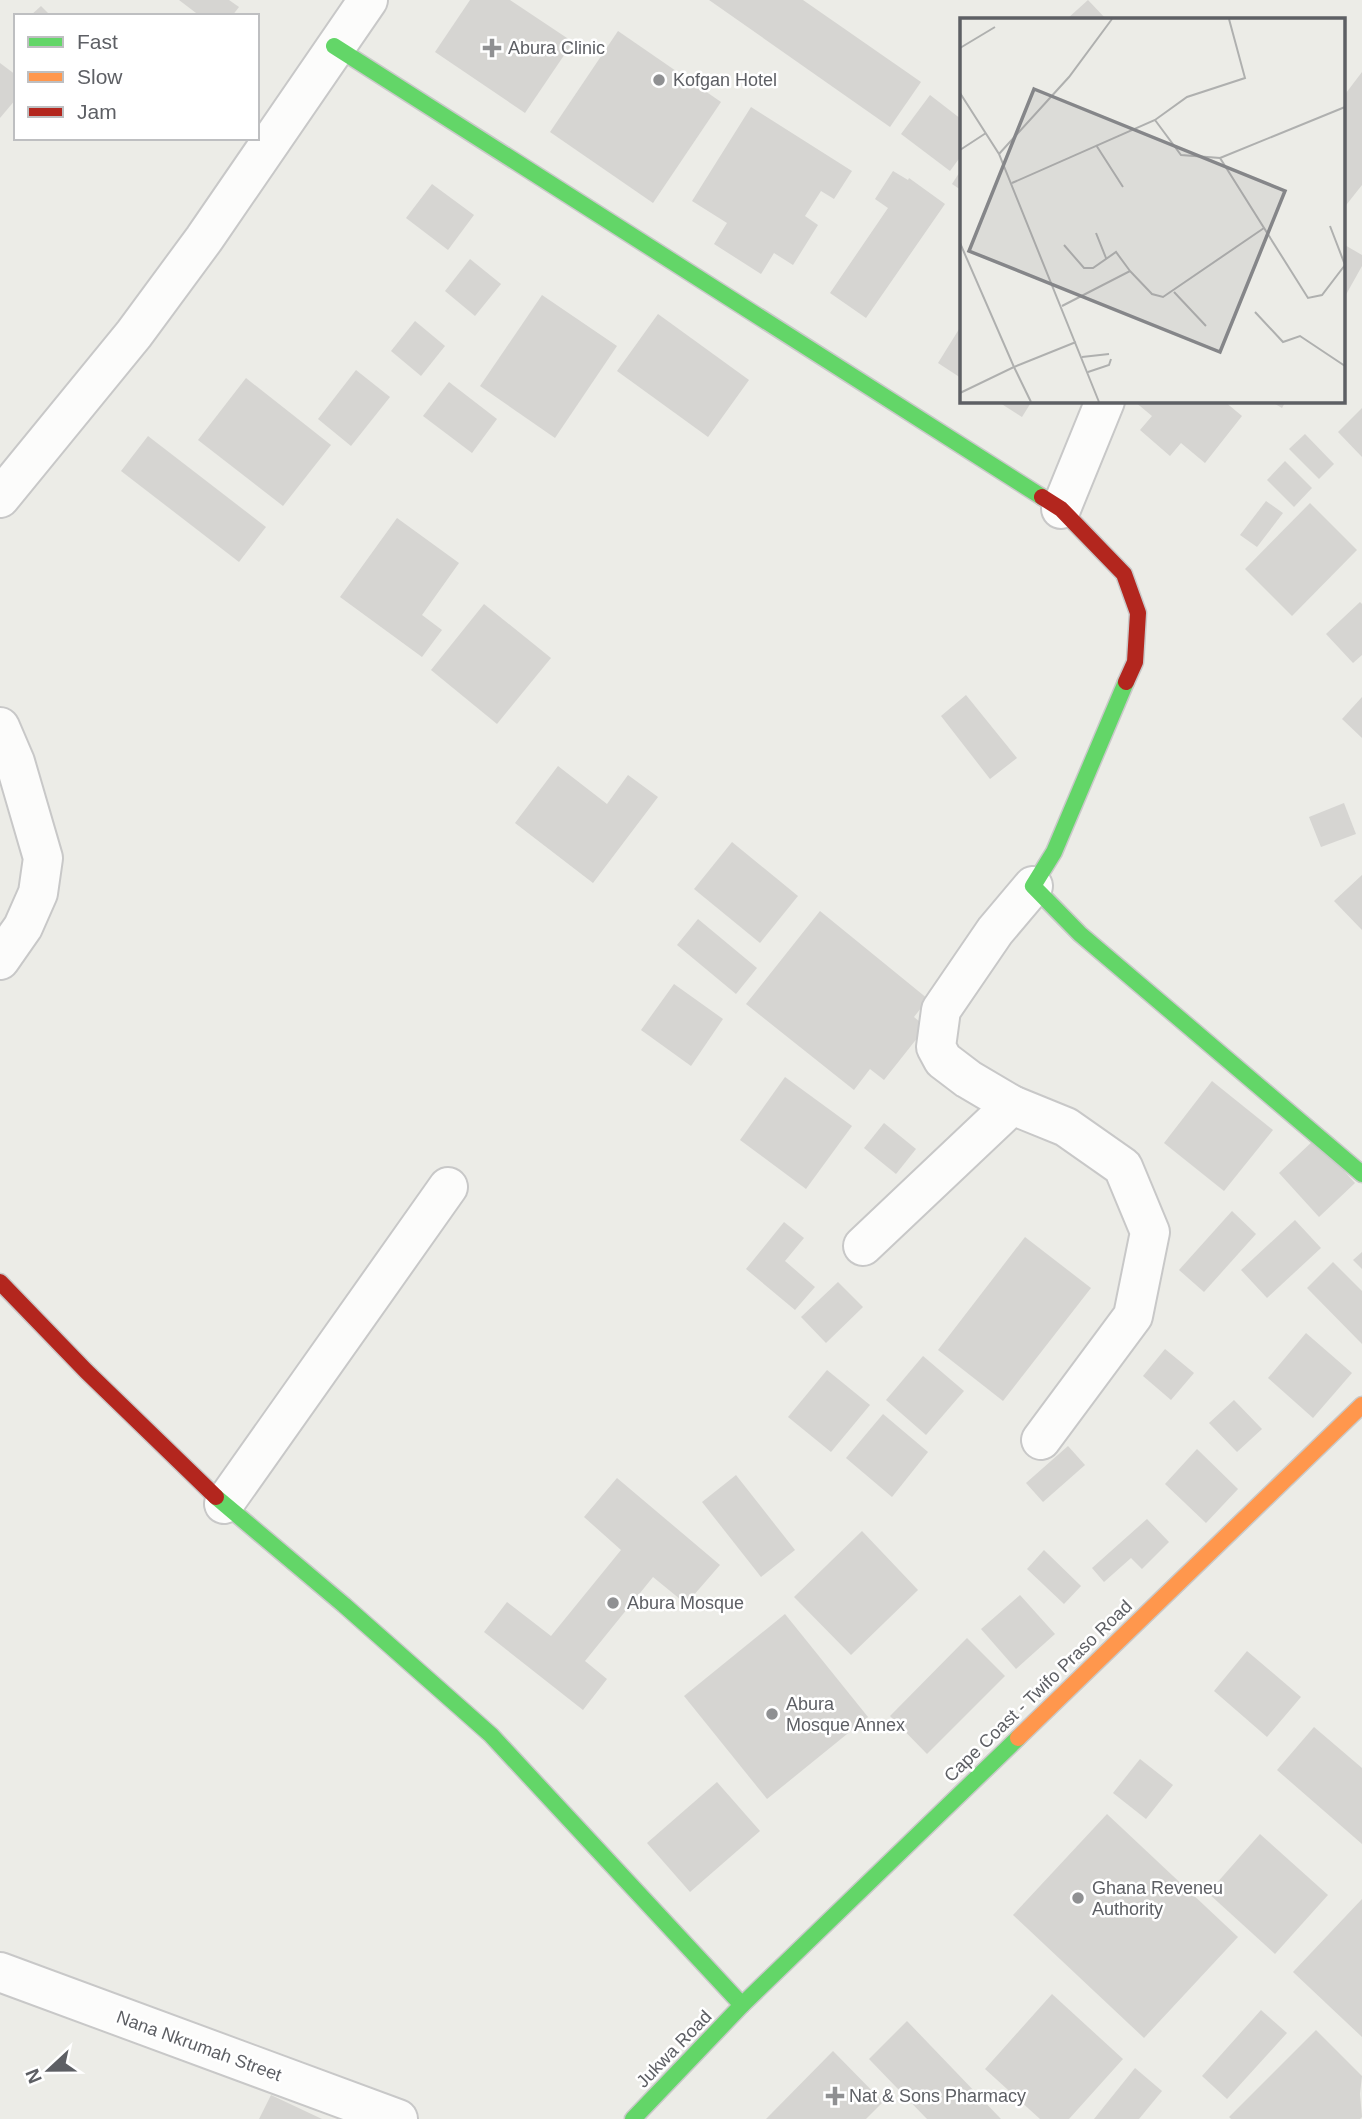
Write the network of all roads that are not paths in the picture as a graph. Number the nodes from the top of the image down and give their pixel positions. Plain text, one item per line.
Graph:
1 (368, 0) edge
2 (334, 46) junction
3 (1105, 402) edge
4 (0, 498) edge
5 (1061, 509) junction
6 (0, 727) edge
7 (1033, 886) junction
8 (0, 960) edge
9 (1012, 1105) junction
10 (1362, 1174) edge
11 (448, 1187) dead end
12 (863, 1245) dead end
13 (0, 1282) edge
14 (1362, 1405) edge
15 (1041, 1440) dead end
16 (224, 1504) junction
17 (0, 1972) edge
18 (742, 2005) junction
19 (398, 2119) edge
20 (633, 2119) edge

1 - 2 street
2 - 4 street
2 - 5 street
3 - 5 street
5 - 7 street
6 - 8 street
7 - 9 street
7 - 10 street
9 - 12 street
9 - 15 street
11 - 16 street
13 - 16 street
14 - 18 street, Cape Coast - Twifo Praso Road
16 - 18 street
17 - 19 street, Nana Nkrumah Street
18 - 20 street, Jukwa Road

